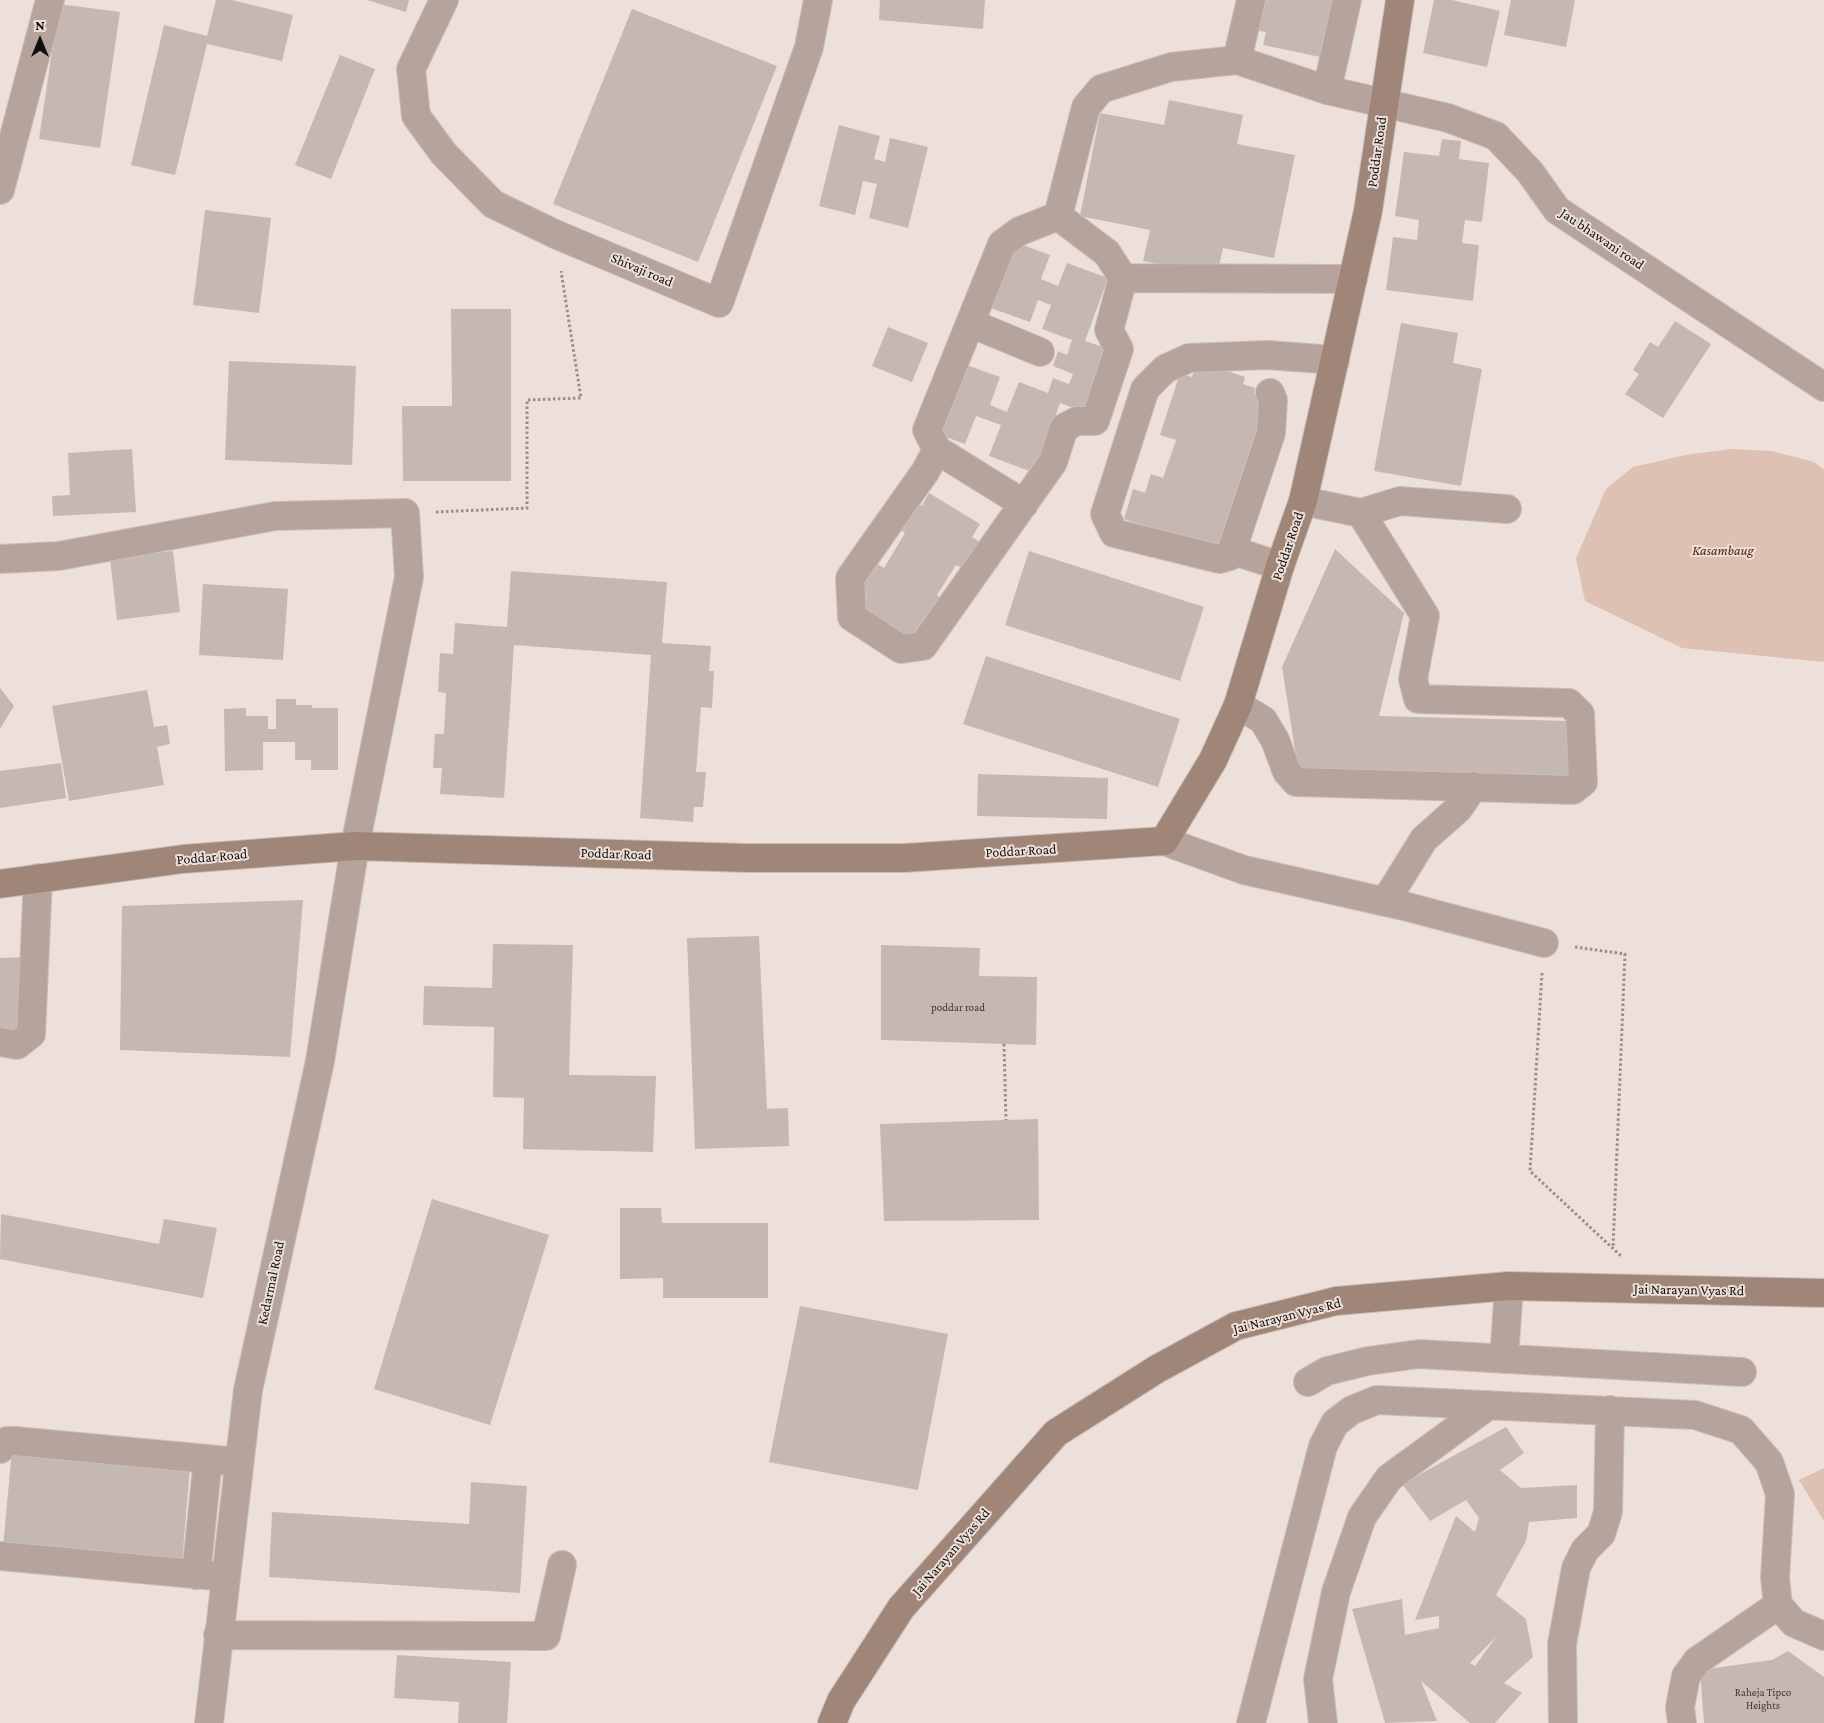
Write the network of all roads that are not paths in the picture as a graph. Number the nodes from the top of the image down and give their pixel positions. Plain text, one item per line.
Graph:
1 (50, 0) edge
2 (444, 0) edge
3 (818, 0) edge
4 (1251, 0) edge
5 (1347, 0) edge
6 (1400, 0) edge
7 (1237, 60) junction
8 (1328, 90) junction
9 (1384, 104) junction
10 (0, 190) edge
11 (1058, 216) junction
12 (1123, 278) junction
13 (1353, 279) junction
14 (970, 323) junction
15 (1040, 352) dead end
16 (1283, 357) junction
17 (1334, 360) junction
18 (1824, 387) edge
19 (1270, 393) dead end
20 (937, 450) junction
21 (1303, 501) junction
22 (1024, 504) junction
23 (1507, 509) dead end
24 (1361, 513) junction
25 (1104, 542) dead end
26 (1240, 553) junction
27 (0, 559) edge
28 (1280, 566) junction
29 (1238, 705) junction
30 (1474, 786) junction
31 (1164, 840) junction
32 (355, 846) junction
33 (38, 878) junction
34 (0, 884) edge
35 (1385, 902) junction
36 (1544, 943) road end
37 (0, 1042) edge
38 (1509, 1286) junction
39 (1824, 1293) edge
40 (1504, 1359) junction
41 (1742, 1372) dead end
42 (1308, 1382) dead end
43 (1489, 1405) junction
44 (1610, 1410) junction
45 (0, 1449) edge
46 (208, 1459) junction
47 (239, 1462) junction
48 (202, 1517) junction
49 (233, 1521) junction
50 (0, 1556) edge
51 (562, 1565) dead end
52 (196, 1575) junction
53 (226, 1577) junction
54 (1778, 1605) junction
55 (218, 1634) junction
56 (1824, 1636) edge
57 (209, 1723) edge
58 (832, 1723) edge
59 (1251, 1723) edge
60 (1323, 1723) edge
61 (1563, 1723) edge
62 (1682, 1723) edge

1 - 10 street
2 - 3 street, Shivaji road
4 - 7 street
5 - 8 street
6 - 9 street, Poddar Road
7 - 8 street, Jau bhawani road
7 - 11 street
8 - 9 street, Jau bhawani road
9 - 13 street, Poddar Road
9 - 18 street, Jau bhawani road
11 - 12 street
11 - 14 street
12 - 13 street
12 - 22 street
13 - 17 street, Poddar Road
14 - 15 street
14 - 20 street
16 - 17 street
16 - 19 street
16 - 26 street
17 - 21 street, Poddar Road
20 - 22 street
20 - 22 street
21 - 24 street
21 - 28 street, Poddar Road
23 - 24 street
24 - 30 street
25 - 26 street
26 - 28 street
27 - 32 street, Kedarmal Road
28 - 29 street, Poddar Road
29 - 30 street
29 - 31 street, Poddar Road
30 - 35 street
31 - 32 street, Poddar Road
31 - 35 street
32 - 33 street, Poddar Road
32 - 47 street, Kedarmal Road
33 - 34 street, Poddar Road
33 - 37 street
35 - 36 street
38 - 39 street, Jai Narayan Vyas Rd
38 - 40 street
38 - 58 street, Jai Narayan Vyas Rd
40 - 41 street
40 - 42 street
43 - 44 street
43 - 59 street
43 - 60 street
44 - 54 street
44 - 61 street
45 - 46 street
46 - 47 street
46 - 48 street
47 - 49 street, Kedarmal Road
48 - 49 street
48 - 52 street
49 - 53 street, Kedarmal Road
50 - 52 street
51 - 55 street
52 - 53 street
53 - 55 street, Kedarmal Road
54 - 56 street
54 - 62 street
55 - 57 street, Kedarmal Road

